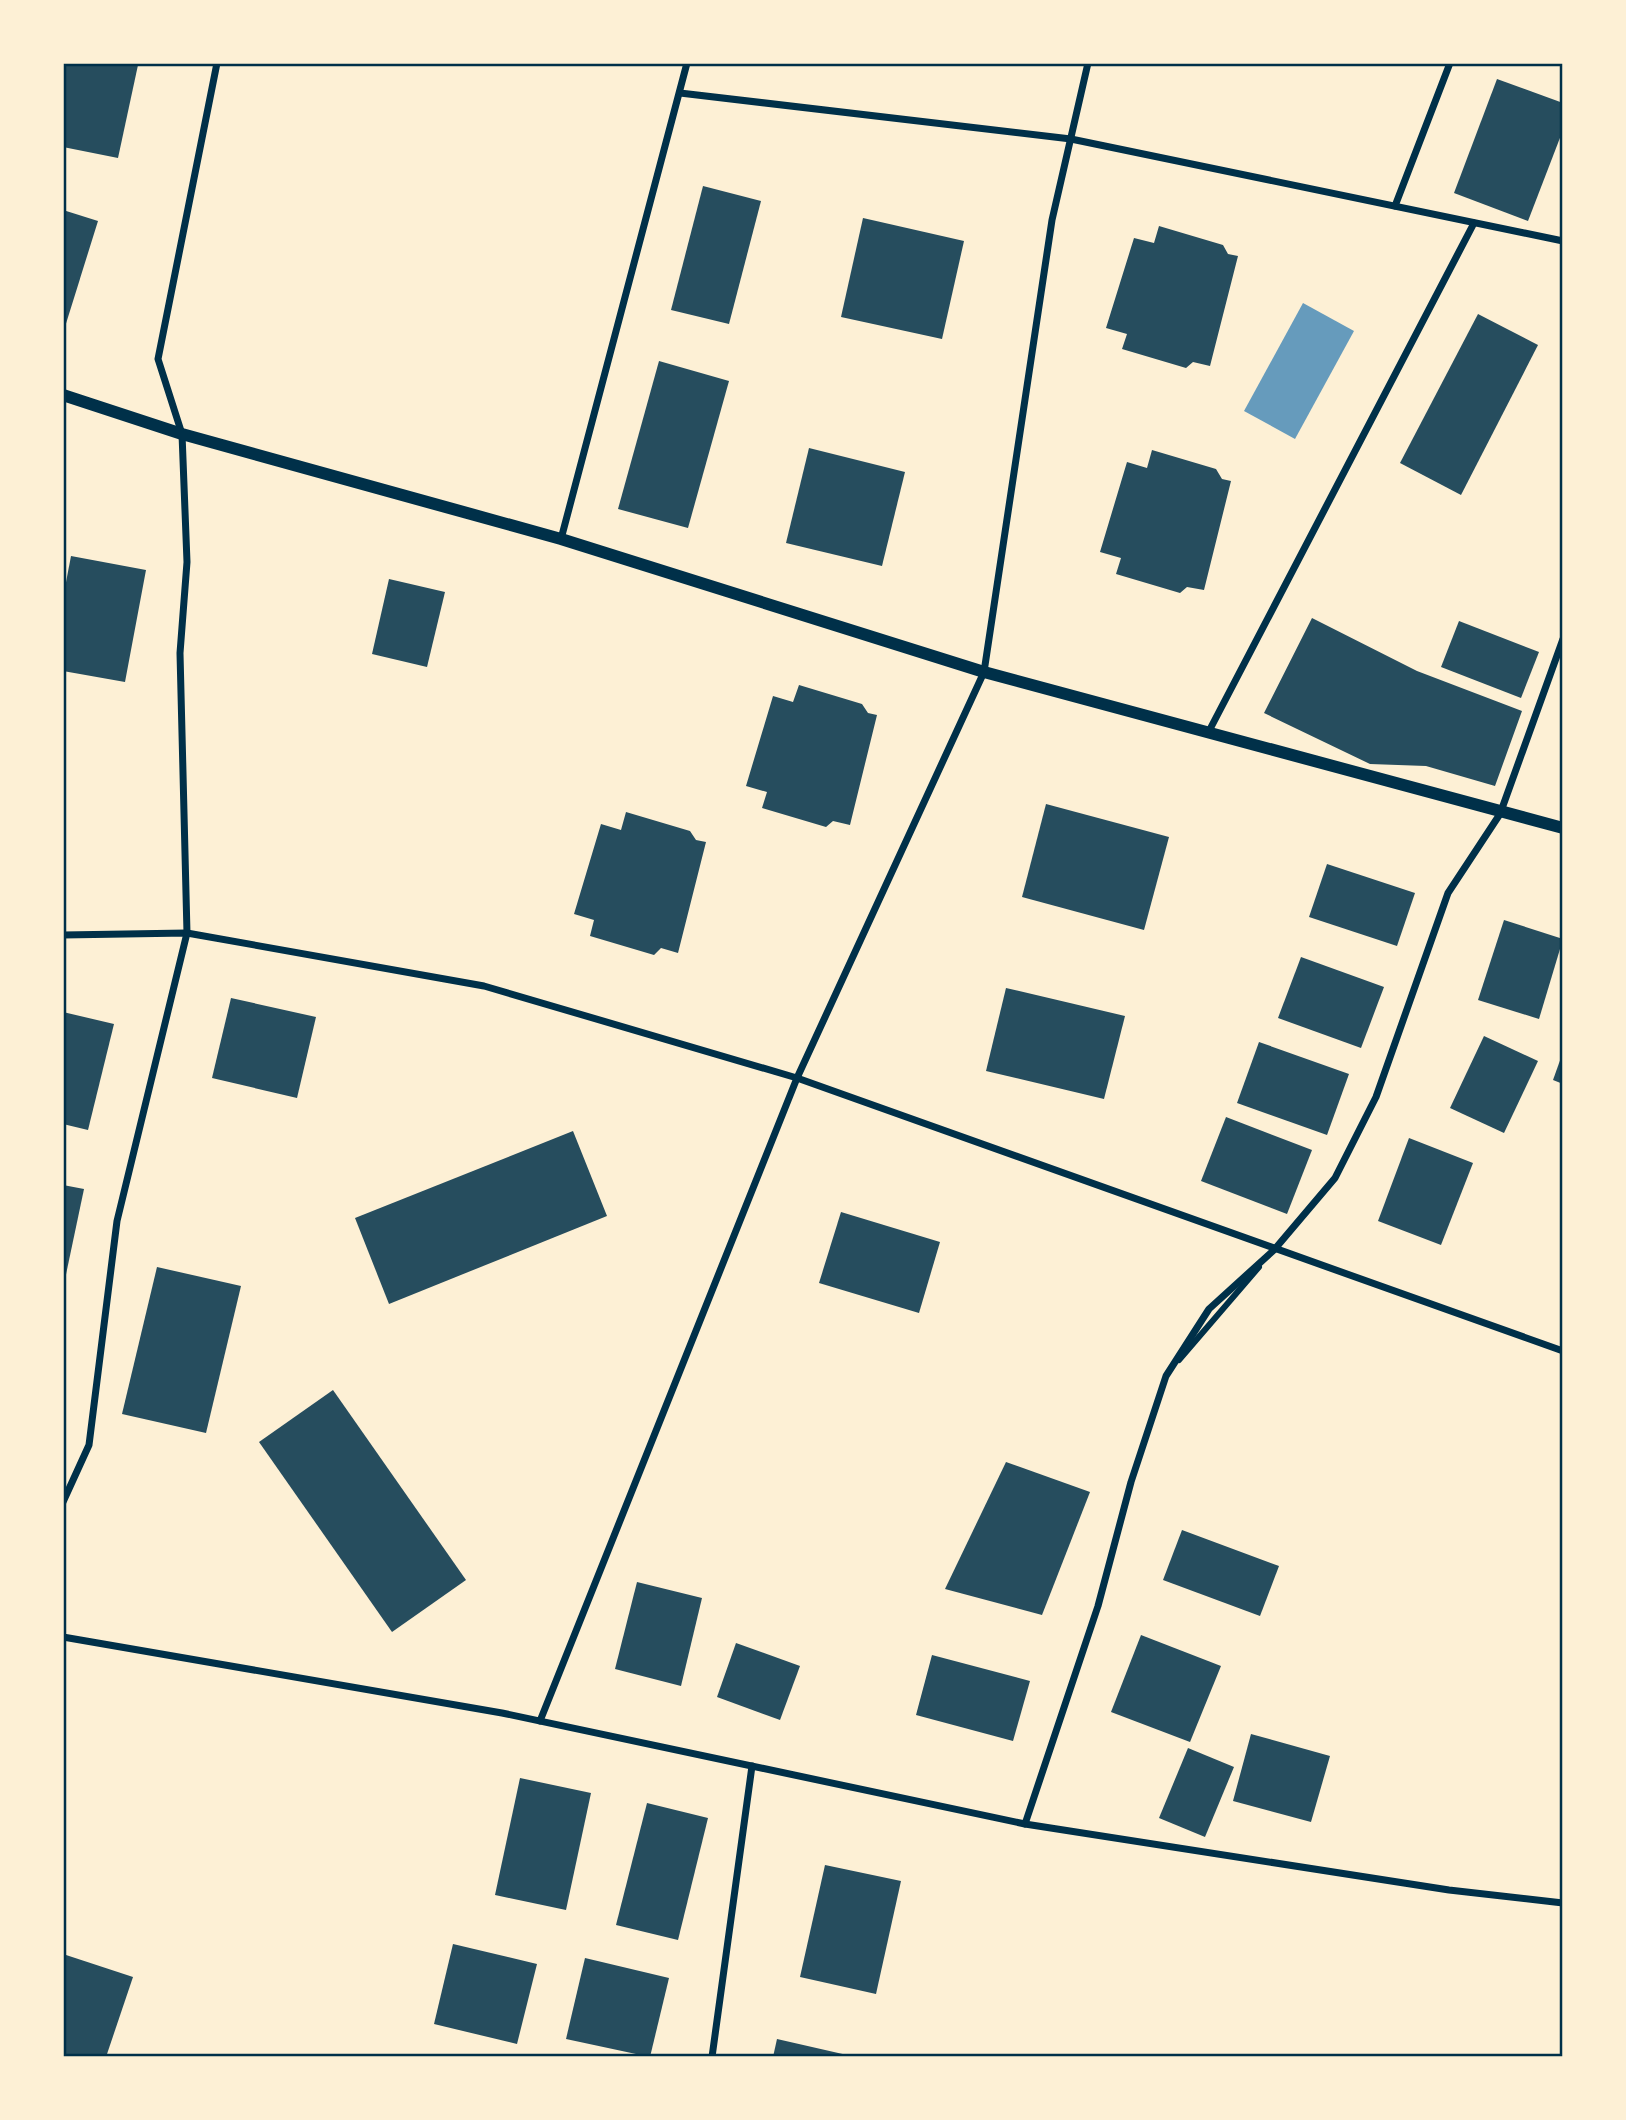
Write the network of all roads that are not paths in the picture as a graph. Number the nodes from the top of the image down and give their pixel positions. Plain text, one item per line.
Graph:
1 (216, 63) edge
2 (687, 63) edge
3 (1088, 63) edge
4 (1450, 63) edge
5 (680, 93) junction
6 (1071, 139) junction
7 (1395, 206) junction
8 (1474, 223) junction
9 (1563, 241) edge
10 (63, 396) edge
11 (182, 434) junction
12 (561, 539) junction
13 (1563, 639) edge
14 (984, 672) junction
15 (1208, 733) junction
16 (1500, 814) junction
17 (1563, 828) edge
18 (187, 933) junction
19 (63, 935) edge
20 (797, 1078) junction
21 (1274, 1250) junction
22 (1563, 1351) edge
23 (1166, 1376) joint
24 (63, 1502) edge
25 (63, 1637) edge
26 (540, 1721) junction
27 (752, 1766) junction
28 (866, 1789) joint
29 (1025, 1824) junction
30 (1563, 1903) edge
31 (712, 2057) edge

1 - 11 street
2 - 5 street
3 - 6 street
4 - 7 street
5 - 6 street
5 - 12 street
6 - 7 street
6 - 14 street
7 - 8 street
8 - 9 street
8 - 15 street
10 - 11 street
11 - 12 street
11 - 18 street
12 - 14 street
13 - 16 street
14 - 15 street
14 - 20 street
15 - 16 street
16 - 17 street
16 - 21 street
18 - 19 street
18 - 20 street
18 - 24 street
20 - 21 street
20 - 26 street
21 - 22 street
21 - 23 street
23 - 29 street
25 - 26 street
26 - 27 street
27 - 28 street
27 - 31 street
28 - 29 street
29 - 30 street

